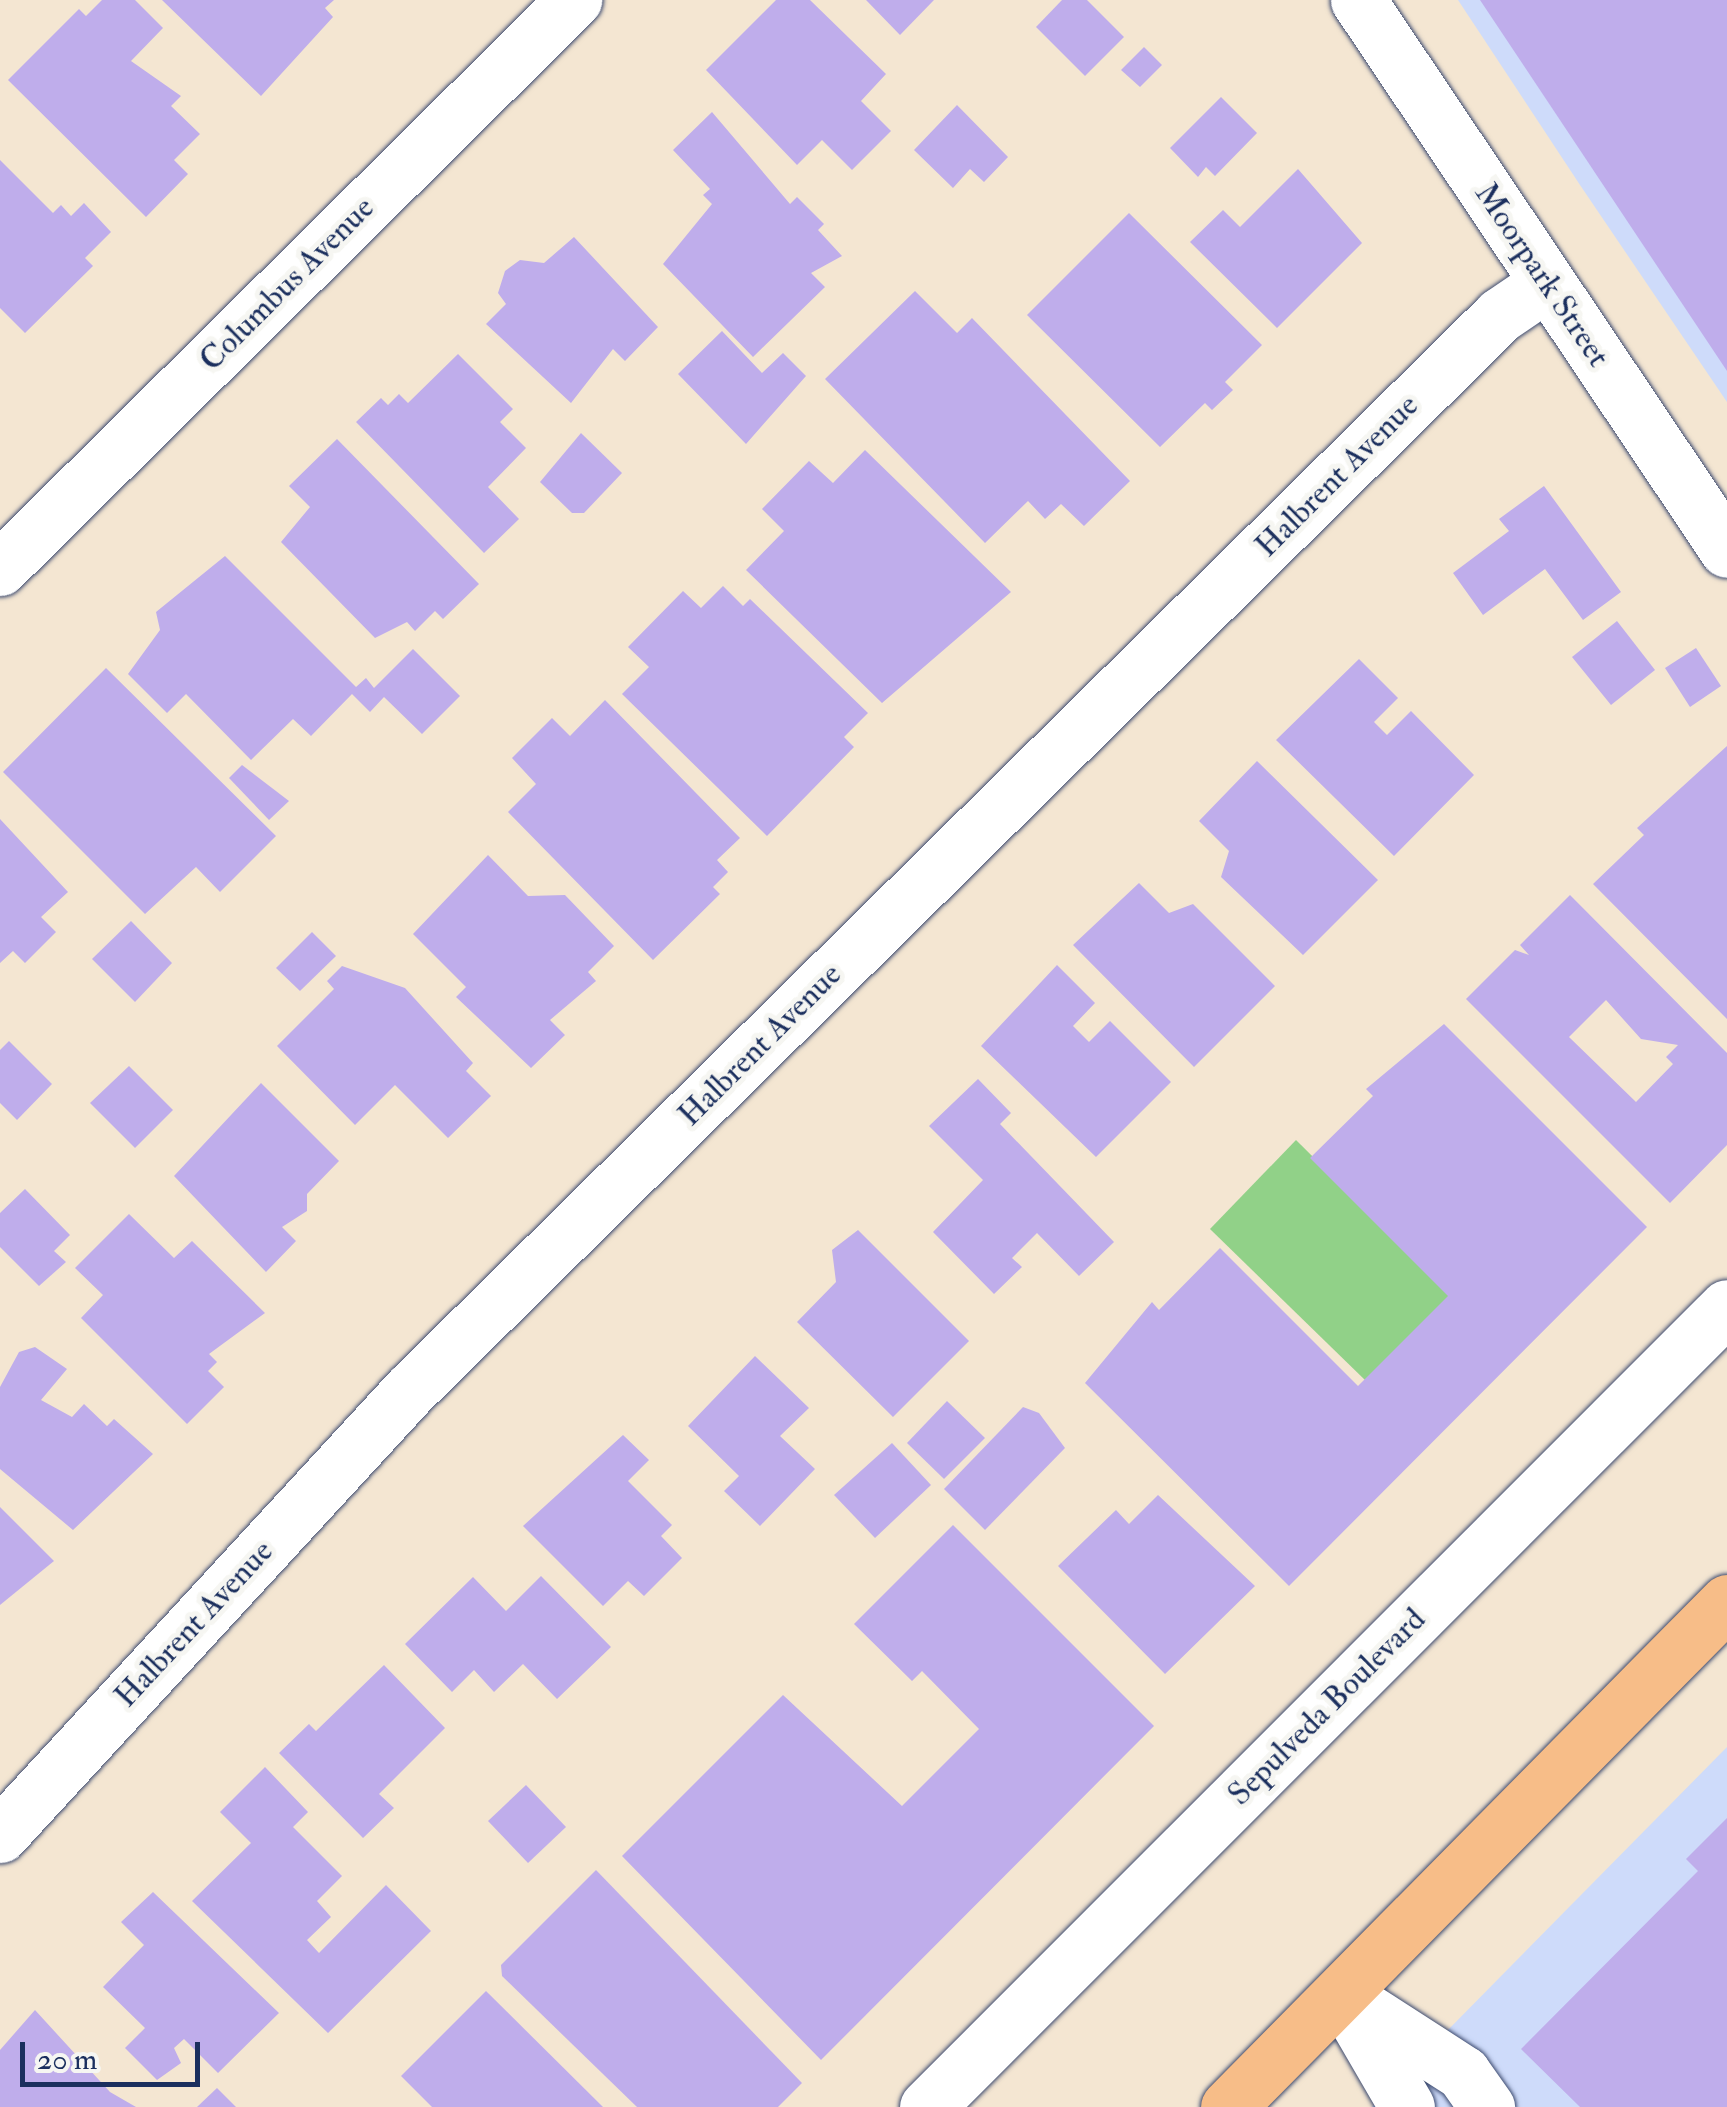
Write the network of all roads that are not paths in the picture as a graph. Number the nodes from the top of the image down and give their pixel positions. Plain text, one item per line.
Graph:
1 (574, 0) edge
2 (1358, 0) edge
3 (1548, 283) junction
4 (1727, 550) edge
5 (0, 568) edge
6 (1727, 1307) edge
7 (1727, 1602) edge
8 (0, 1835) edge
9 (1342, 1995) junction
10 (927, 2107) edge
11 (1228, 2107) edge
12 (1407, 2107) edge
13 (1486, 2107) edge

1 - 5 street, Columbus Avenue
2 - 3 street, Moorpark Street
3 - 4 street, Moorpark Street
3 - 8 street, Halbrent Avenue
6 - 10 street, Sepulveda Boulevard
7 - 9 main road
9 - 11 main road
9 - 12 street
9 - 13 street

